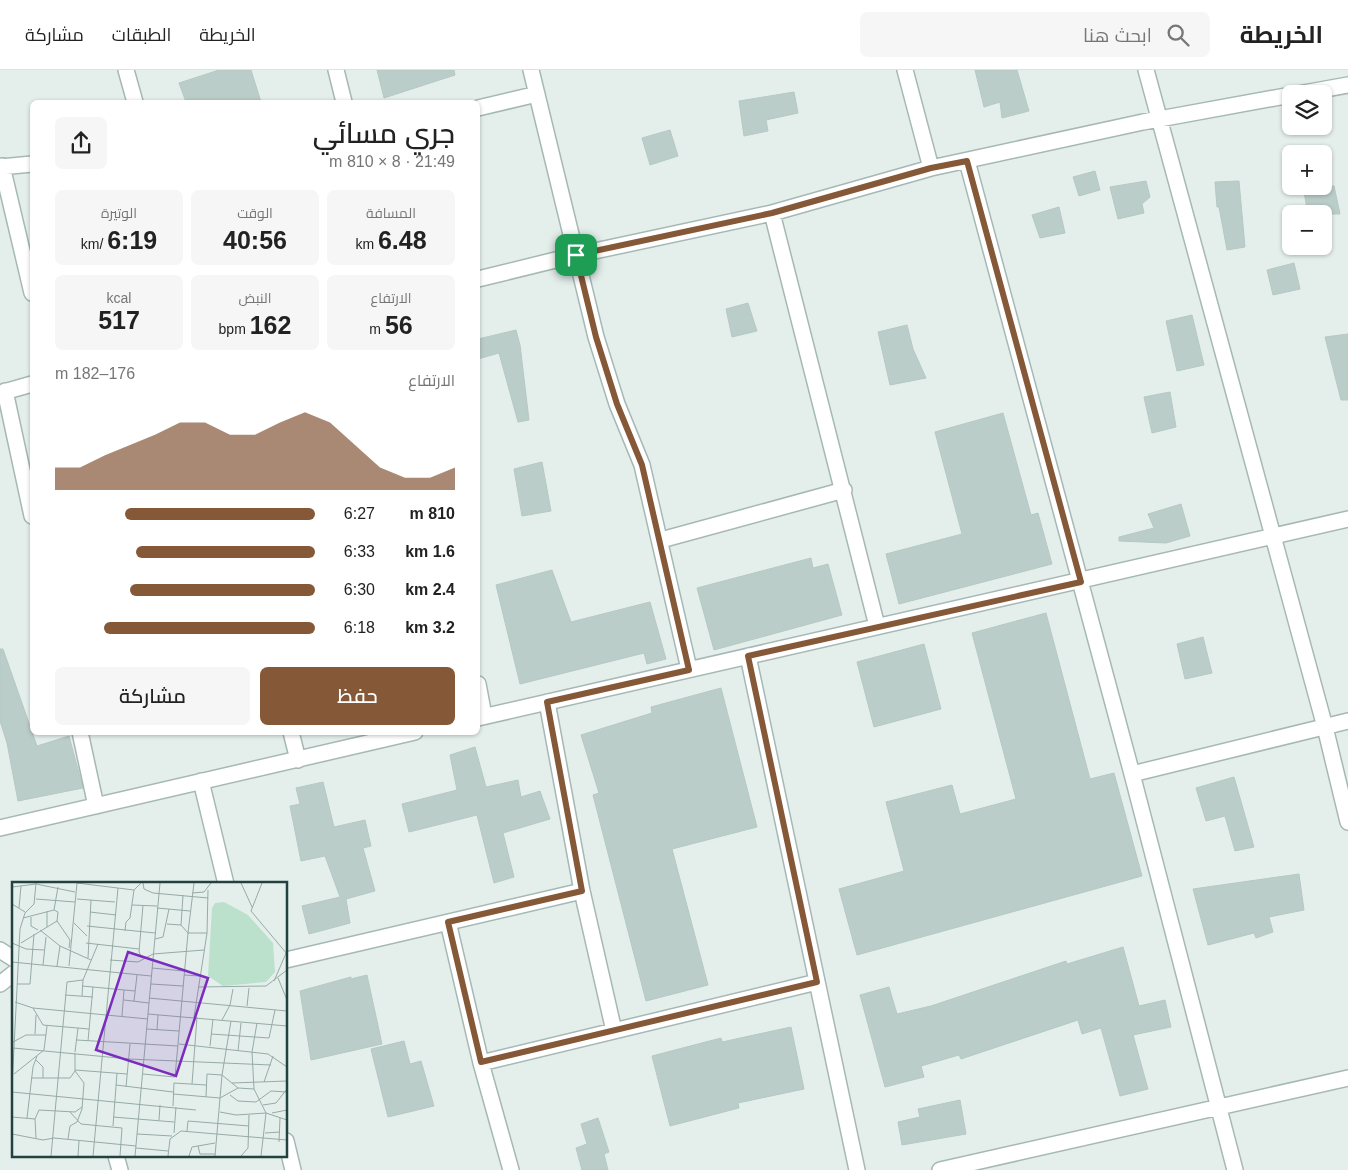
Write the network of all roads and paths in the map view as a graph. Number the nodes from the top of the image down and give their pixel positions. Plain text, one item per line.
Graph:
1 (126, 70) edge
2 (336, 70) edge
3 (532, 70) edge
4 (906, 70) edge
5 (1146, 70) edge
6 (1348, 85) edge
7 (1332, 88) edge
8 (537, 94) junction
9 (1282, 97) edge
10 (134, 100) edge
11 (344, 100) edge
12 (480, 108) edge
13 (1159, 119) junction
14 (967, 161) junction
15 (30, 164) edge
16 (1, 166) edge
17 (931, 168) junction
18 (772, 213) junction
19 (576, 255) junction
20 (480, 279) edge
21 (30, 285) edge
22 (30, 385) edge
23 (2, 392) edge
24 (844, 490) junction
25 (30, 508) edge
26 (1348, 519) edge
27 (1273, 536) junction
28 (661, 540) junction
29 (1081, 582) junction
30 (877, 626) junction
31 (748, 656) junction
32 (689, 670) junction
33 (547, 702) junction
34 (481, 717) edge
35 (1348, 721) edge
36 (1325, 727) junction
37 (81, 735) edge
38 (292, 735) edge
39 (402, 735) edge
40 (298, 760) junction
41 (1132, 774) junction
42 (201, 781) junction
43 (96, 806) junction
44 (1348, 822) edge
45 (0, 828) edge
46 (226, 882) edge
47 (582, 891) junction
48 (448, 922) junction
49 (0, 950) edge
50 (12, 958) edge
51 (288, 960) edge
52 (12, 974) edge
53 (817, 982) junction
54 (0, 984) edge
55 (614, 1031) junction
56 (481, 1062) junction
57 (1348, 1078) edge
58 (1220, 1107) junction
59 (288, 1151) edge
60 (292, 1170) edge
61 (511, 1170) edge
62 (857, 1170) edge
63 (940, 1170) edge
64 (1235, 1170) edge

1 - 10 street
2 - 11 street
3 - 8 street
4 - 17 street
5 - 13 street
6 - 7 street
8 - 12 street
8 - 19 street
9 - 13 street
13 - 14 street
13 - 27 street
14 - 17 street
14 - 29 street
15 - 16 street
16 - 21 street
17 - 18 street
18 - 19 street
18 - 24 street
19 - 20 street
19 - 28 street
22 - 23 street
23 - 25 street
24 - 28 street
24 - 30 street
26 - 27 street
27 - 29 street
27 - 36 street
28 - 32 street
29 - 30 street
29 - 41 street
30 - 31 street
31 - 32 street
31 - 53 street
32 - 33 street
33 - 34 street
33 - 47 street
35 - 36 street
36 - 41 street
36 - 44 street
37 - 43 street
38 - 40 street
39 - 40 street
40 - 42 street
41 - 58 street
42 - 43 street
42 - 46 street
43 - 45 street
47 - 48 street
47 - 55 street
48 - 51 street
48 - 56 street
49 - 50 street
52 - 54 street
53 - 55 street
53 - 62 street
55 - 56 street
56 - 61 street
57 - 58 street
58 - 63 street
58 - 64 street
59 - 60 street

